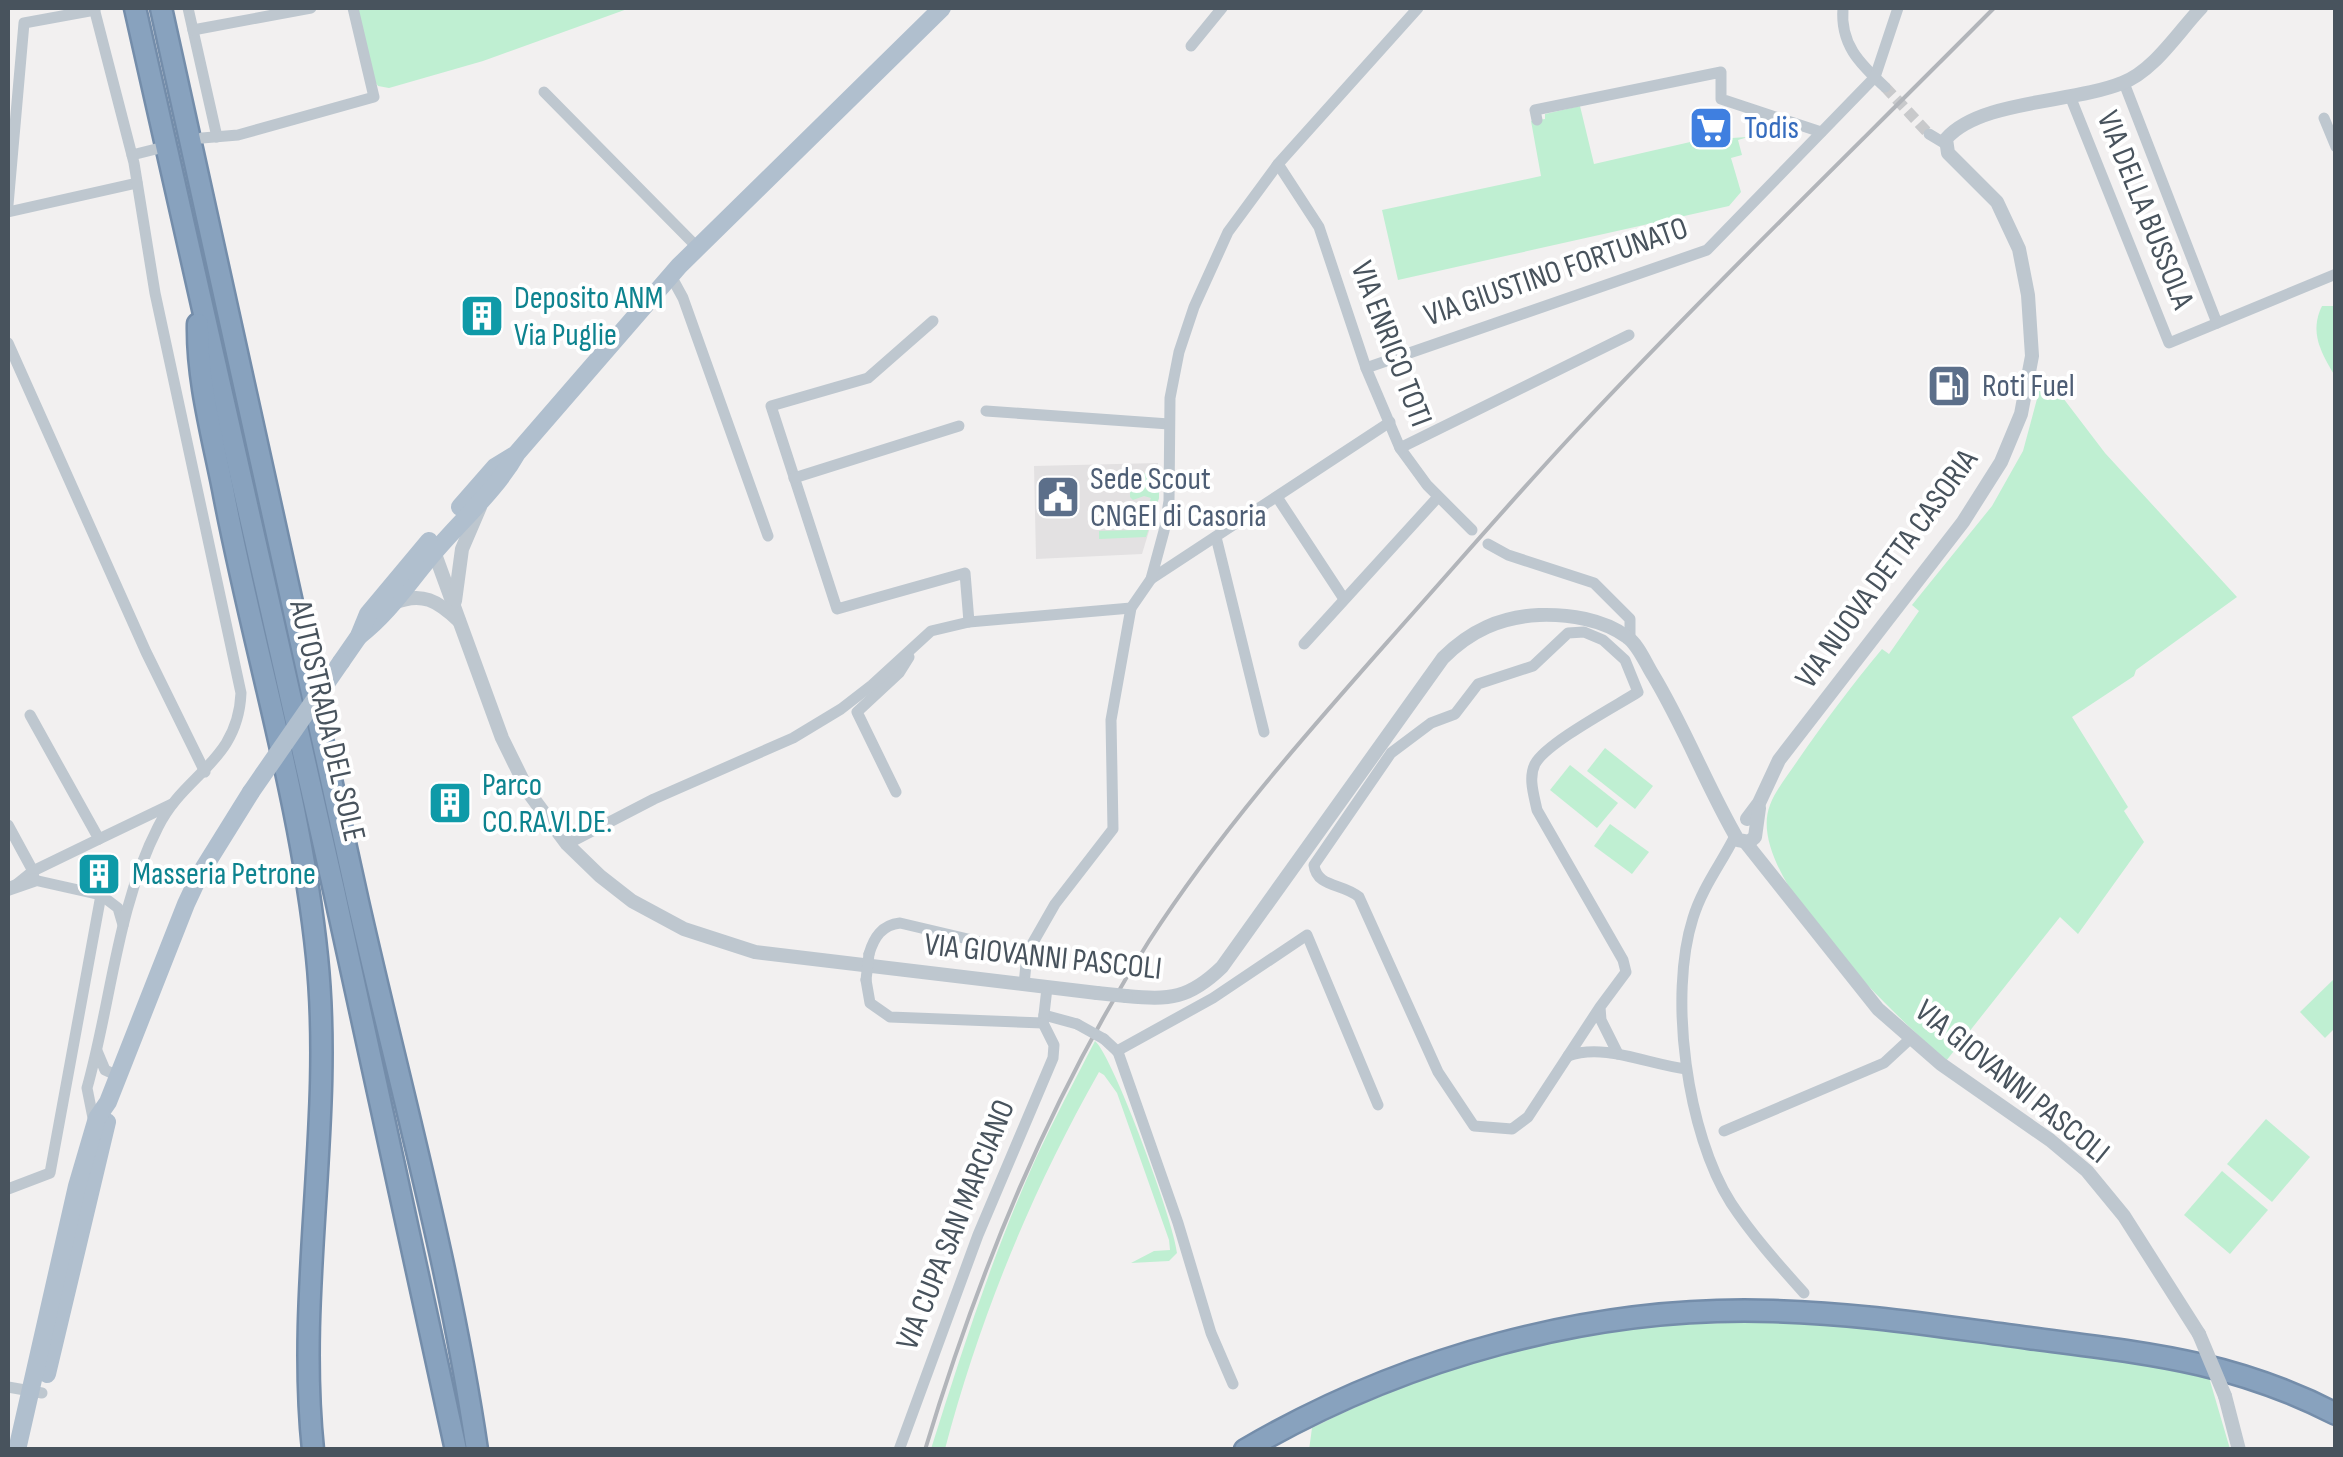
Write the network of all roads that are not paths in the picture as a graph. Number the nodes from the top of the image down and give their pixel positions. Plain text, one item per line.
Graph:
1 (135, 8) edge
2 (161, 8) edge
3 (188, 8) edge
4 (311, 8) edge
5 (352, 8) edge
6 (942, 8) edge
7 (1222, 8) edge
8 (1418, 8) edge
9 (1843, 8) edge
10 (1898, 8) edge
11 (2200, 8) edge
12 (94, 9) edge
13 (194, 30) junction
14 (1192, 46) dead end
15 (1880, 82) junction
16 (2124, 83) junction
17 (544, 92) dead end
18 (2070, 96) junction
19 (2324, 118) dead end
20 (1538, 120) dead end
21 (1821, 132) junction
22 (1929, 134) tunnel mouth
23 (217, 136) junction
24 (202, 138) dead end
25 (1944, 142) junction
26 (2336, 147) edge
27 (156, 149) dead end
28 (132, 156) junction
29 (1278, 164) junction
30 (137, 183) junction
31 (8, 208) edge
32 (698, 248) junction
33 (2336, 274) edge
34 (671, 276) junction
35 (198, 297) junction
36 (933, 321) dead end
37 (2217, 322) junction
38 (1630, 335) dead end
39 (8, 343) edge
40 (1366, 368) junction
41 (986, 411) dead end
42 (1390, 422) junction
43 (1169, 424) junction
44 (958, 426) dead end
45 (1400, 448) junction
46 (518, 453) junction
47 (794, 478) junction
48 (484, 497) junction
49 (1277, 497) junction
50 (1438, 497) junction
51 (1472, 530) dead end
52 (768, 536) dead end
53 (1216, 537) junction
54 (1488, 544) dead end
55 (431, 546) junction
56 (1151, 579) junction
57 (456, 580) junction
58 (1344, 599) junction
59 (454, 603) junction
60 (393, 604) junction
61 (1131, 608) junction
62 (459, 621) junction
63 (968, 622) junction
64 (359, 636) junction
65 (1630, 638) junction
66 (1304, 644) dead end
67 (914, 646) junction
68 (30, 715) dead end
69 (1264, 732) dead end
70 (205, 772) junction
71 (896, 792) dead end
72 (175, 802) junction
73 (8, 825) edge
74 (1744, 832) junction
75 (98, 839) junction
76 (566, 844) junction
77 (33, 876) junction
78 (12, 886) edge
79 (101, 895) junction
80 (125, 929) junction
81 (1027, 953) junction
82 (1024, 986) junction
83 (1047, 988) junction
84 (1600, 1006) junction
85 (1043, 1019) junction
86 (1911, 1038) junction
87 (97, 1050) junction
88 (1118, 1051) junction
89 (1618, 1054) junction
90 (1568, 1056) junction
91 (1686, 1069) junction
92 (118, 1076) junction
93 (108, 1102) junction
94 (1378, 1105) dead end
95 (94, 1126) junction
96 (1724, 1131) dead end
97 (8, 1190) edge
98 (1804, 1293) dead end
99 (1234, 1384) dead end
100 (8, 1387) edge
101 (36, 1392) junction
102 (1319, 1410) junction
103 (2336, 1414) edge
104 (897, 1448) edge
105 (17, 1450) edge
106 (29, 1450) edge
107 (313, 1450) edge
108 (456, 1450) edge
109 (480, 1450) edge
110 (1245, 1450) edge
111 (1267, 1450) edge
112 (2239, 1450) edge

1 - 35 highway, AUTOSTRADA DEL SOLE
2 - 109 highway, AUTOSTRADA DEL SOLE
3 - 13 street
4 - 13 street
5 - 23 street
6 - 32 main road
7 - 14 street
8 - 29 street
9 - 15 street
10 - 15 street
11 - 16 street
12 - 28 street
12 - 31 street
13 - 23 street
15 - 21 street, VIA GIUSTINO FORTUNATO
16 - 18 street
16 - 37 street
17 - 32 street
18 - 25 street
18 - 37 street, VIA DELLA BUSSOLA
19 - 26 street
20 - 21 street
21 - 40 street, VIA GIUSTINO FORTUNATO
22 - 25 street
23 - 24 street
25 - 74 street, VIA NUOVA DETTA CASORIA
27 - 28 street
28 - 30 street
29 - 40 street, VIA ENRICO TOTI
29 - 43 street
30 - 31 street
30 - 70 street
32 - 34 main road
33 - 37 street, VIA DELLA BUSSOLA
34 - 46 main road
34 - 52 street
35 - 107 highway
35 - 108 highway, AUTOSTRADA DEL SOLE
36 - 47 street
38 - 45 street
39 - 70 street
40 - 42 street, VIA ENRICO TOTI
41 - 43 street
42 - 45 street, VIA ENRICO TOTI
42 - 49 street
43 - 56 street
44 - 47 street
45 - 50 street, VIA ENRICO TOTI
46 - 48 main road
46 - 55 main road
47 - 63 street
48 - 55 main road
48 - 57 street
49 - 53 street
49 - 58 street
50 - 51 street, VIA ENRICO TOTI
50 - 58 street
53 - 56 street
53 - 69 street
54 - 65 street
55 - 57 street
55 - 59 street
55 - 60 main road
55 - 64 main road
56 - 61 street
57 - 59 street
58 - 66 street
59 - 62 street, VIA GIOVANNI PASCOLI
60 - 62 street
60 - 64 main road
61 - 63 street
61 - 81 street
62 - 76 street, VIA GIOVANNI PASCOLI
63 - 67 street
64 - 92 main road, bridge
65 - 74 street, VIA GIOVANNI PASCOLI
65 - 83 street, VIA GIOVANNI PASCOLI, bridge
67 - 71 street
67 - 76 street
68 - 75 street
70 - 72 street
72 - 75 street
72 - 80 street
73 - 77 street
74 - 86 street, VIA GIOVANNI PASCOLI
74 - 91 street
75 - 77 street
76 - 82 street, VIA GIOVANNI PASCOLI
77 - 78 street
77 - 79 street
79 - 80 street
79 - 97 street
80 - 87 street
81 - 82 street
81 - 85 street, bridge
82 - 83 street, VIA GIOVANNI PASCOLI
83 - 85 street, VIA CUPA SAN MARCIANO
84 - 89 street
84 - 90 street
84 - 90 street
85 - 88 street, bridge
85 - 104 street, VIA CUPA SAN MARCIANO
86 - 96 street
86 - 112 street, VIA GIOVANNI PASCOLI, bridge
87 - 92 street
87 - 95 street
88 - 94 street
88 - 99 street
89 - 90 street
89 - 91 street
91 - 98 street
92 - 93 main road
93 - 95 main road
93 - 101 main road
95 - 101 main road
100 - 101 street
101 - 105 main road
101 - 106 main road
102 - 103 highway
102 - 110 highway
102 - 111 highway

